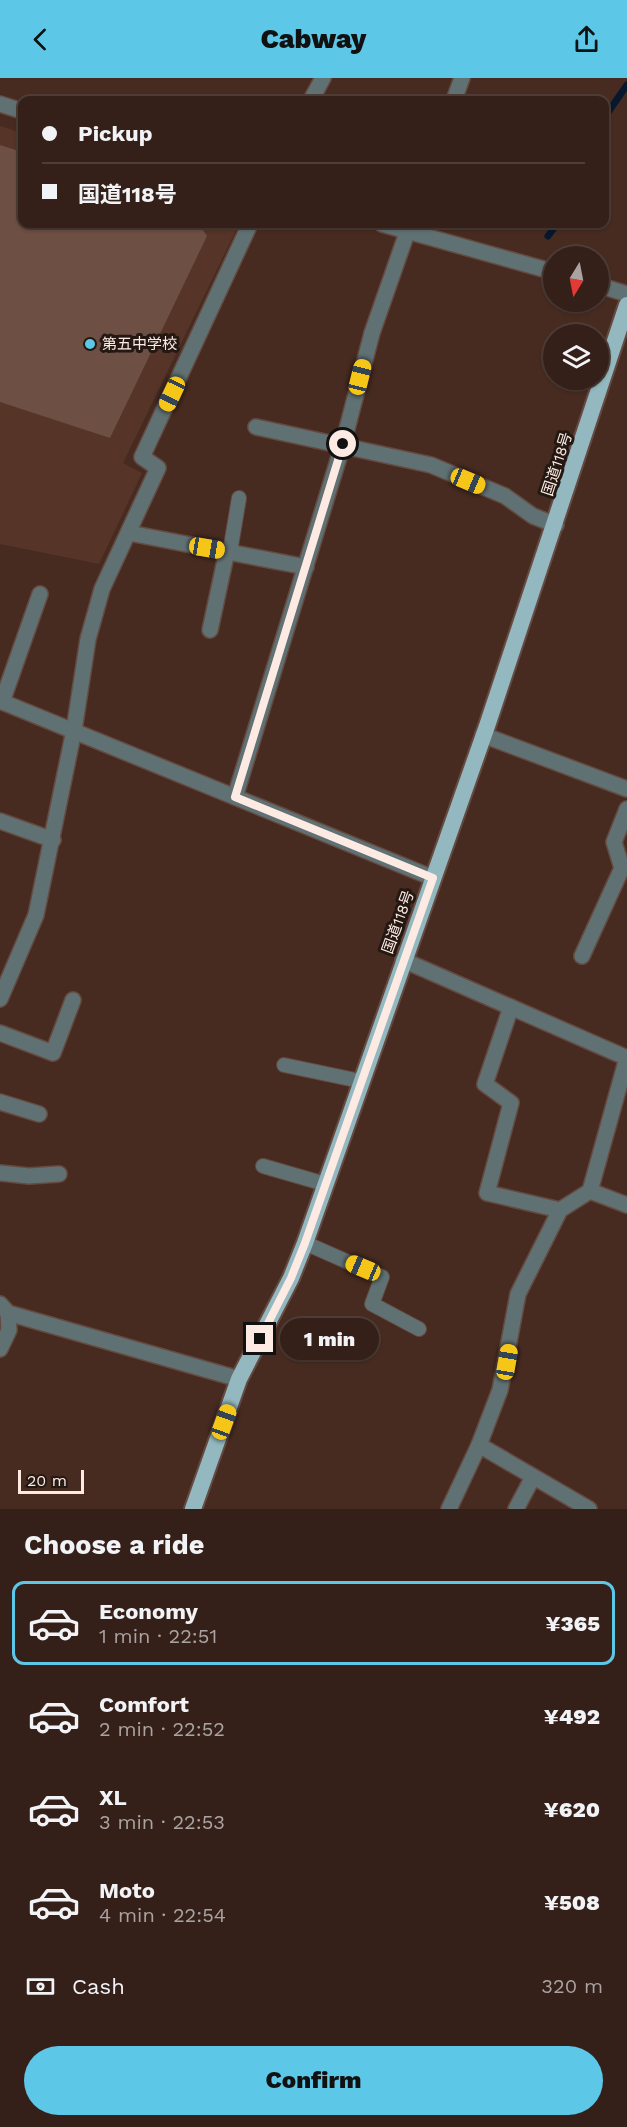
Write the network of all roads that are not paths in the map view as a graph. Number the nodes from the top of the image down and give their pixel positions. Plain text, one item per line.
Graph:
1 (323, 78) edge
2 (462, 78) edge
3 (313, 96) edge
4 (455, 96) edge
5 (0, 104) edge
6 (18, 110) edge
7 (248, 228) edge
8 (409, 228) edge
9 (412, 228) edge
10 (543, 269) edge
11 (609, 288) edge
12 (627, 294) edge
13 (627, 305) edge
14 (256, 427) dead end
15 (343, 444) junction
16 (239, 498) dead end
17 (556, 525) junction
18 (129, 534) junction
19 (228, 552) junction
20 (306, 567) junction
21 (40, 594) dead end
22 (210, 630) dead end
23 (1, 701) edge
24 (74, 730) junction
25 (483, 735) junction
26 (627, 789) edge
27 (235, 797) junction
28 (627, 809) edge
29 (0, 820) edge
30 (53, 840) junction
31 (433, 878) junction
32 (582, 956) dead end
33 (403, 960) junction
34 (0, 999) edge
35 (73, 1000) dead end
36 (511, 1007) junction
37 (0, 1033) edge
38 (627, 1058) edge
39 (284, 1065) dead end
40 (360, 1082) junction
41 (0, 1102) edge
42 (39, 1113) dead end
43 (263, 1166) dead end
44 (0, 1173) edge
45 (59, 1174) dead end
46 (324, 1184) junction
47 (591, 1191) junction
48 (627, 1205) edge
49 (560, 1210) junction
50 (305, 1243) junction
51 (4, 1308) edge
52 (419, 1329) dead end
53 (0, 1349) edge
54 (240, 1379) junction
55 (479, 1445) junction
56 (533, 1477) junction
57 (193, 1509) edge
58 (449, 1509) edge
59 (516, 1509) edge
60 (589, 1509) edge

1 - 3 street
2 - 4 street
5 - 6 street
7 - 18 street
8 - 15 street
9 - 10 street
11 - 12 street
13 - 17 highway, 国道118号
14 - 15 street
15 - 17 street
15 - 20 street
16 - 19 lane
17 - 25 highway, 国道118号
18 - 19 street
18 - 24 street
19 - 20 street
19 - 22 street
20 - 27 street
21 - 23 street
23 - 24 street
24 - 27 street
24 - 30 street
25 - 26 street
25 - 31 highway, 国道118号
27 - 31 street
28 - 32 street
29 - 30 street
30 - 34 street
31 - 33 highway, 国道118号
33 - 36 street
33 - 40 highway, 国道118号
35 - 37 street
36 - 38 street
36 - 49 street
38 - 47 street
39 - 40 lane
40 - 46 highway, 国道118号
41 - 42 street
43 - 46 lane
44 - 45 street
46 - 50 highway, 国道118号
47 - 48 street
47 - 49 street
49 - 55 street
50 - 52 lane
50 - 54 highway, 国道118号
51 - 53 street
51 - 54 street
54 - 57 highway, 国道118号
55 - 56 street
55 - 58 street
56 - 59 street
56 - 60 street

